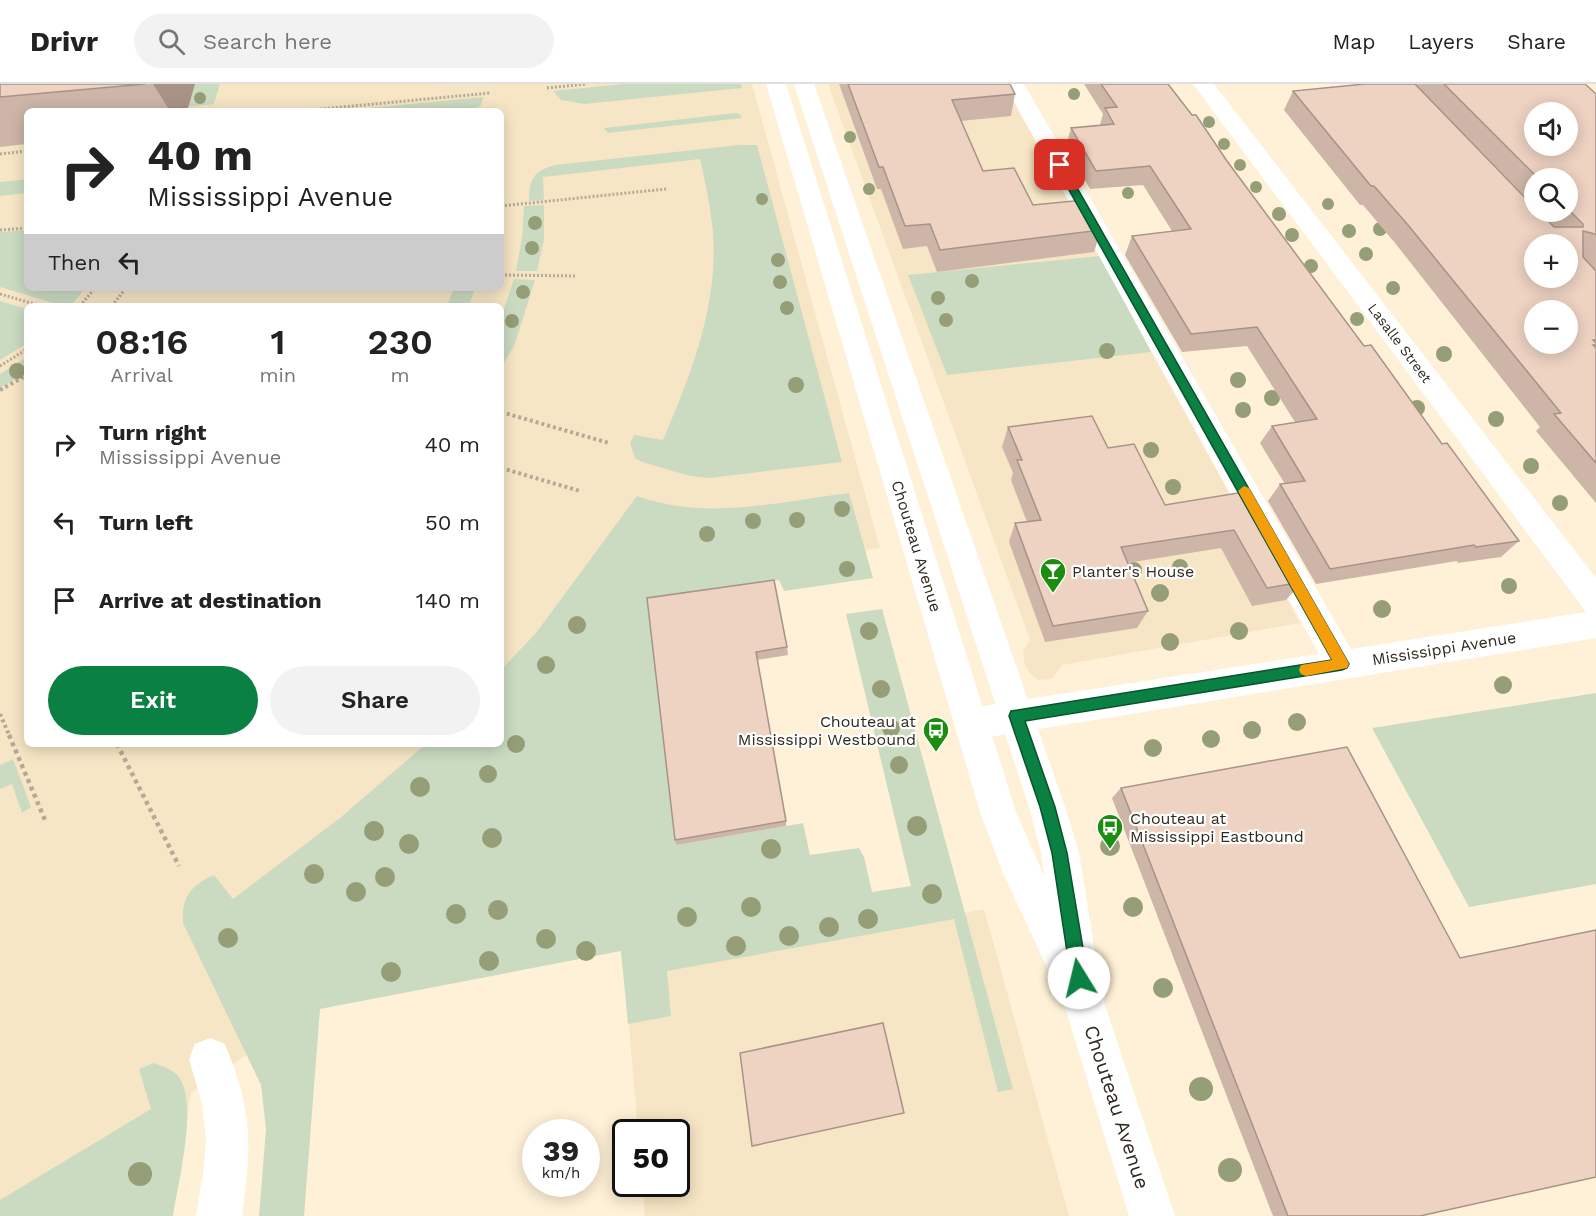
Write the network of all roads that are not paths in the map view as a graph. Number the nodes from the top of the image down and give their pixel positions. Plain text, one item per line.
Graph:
1 (776, 84) edge
2 (804, 84) edge
3 (1014, 84) edge
4 (1203, 84) edge
5 (1596, 602) edge
6 (1596, 624) edge
7 (1342, 664) junction
8 (1016, 716) junction
9 (971, 724) junction
10 (1083, 999) junction
11 (210, 1059) dead end
12 (219, 1216) edge
13 (1152, 1216) edge

1 - 9 main road, Chouteau Avenue
2 - 8 main road, Chouteau Avenue
3 - 7 main road
4 - 5 main road, Lasalle Street
6 - 7 main road, Mississippi Avenue
7 - 8 main road, Mississippi Avenue
8 - 9 main road, Mississippi Avenue
8 - 10 main road, Chouteau Avenue
9 - 10 main road, Chouteau Avenue
10 - 13 main road, Chouteau Avenue
11 - 12 main road

